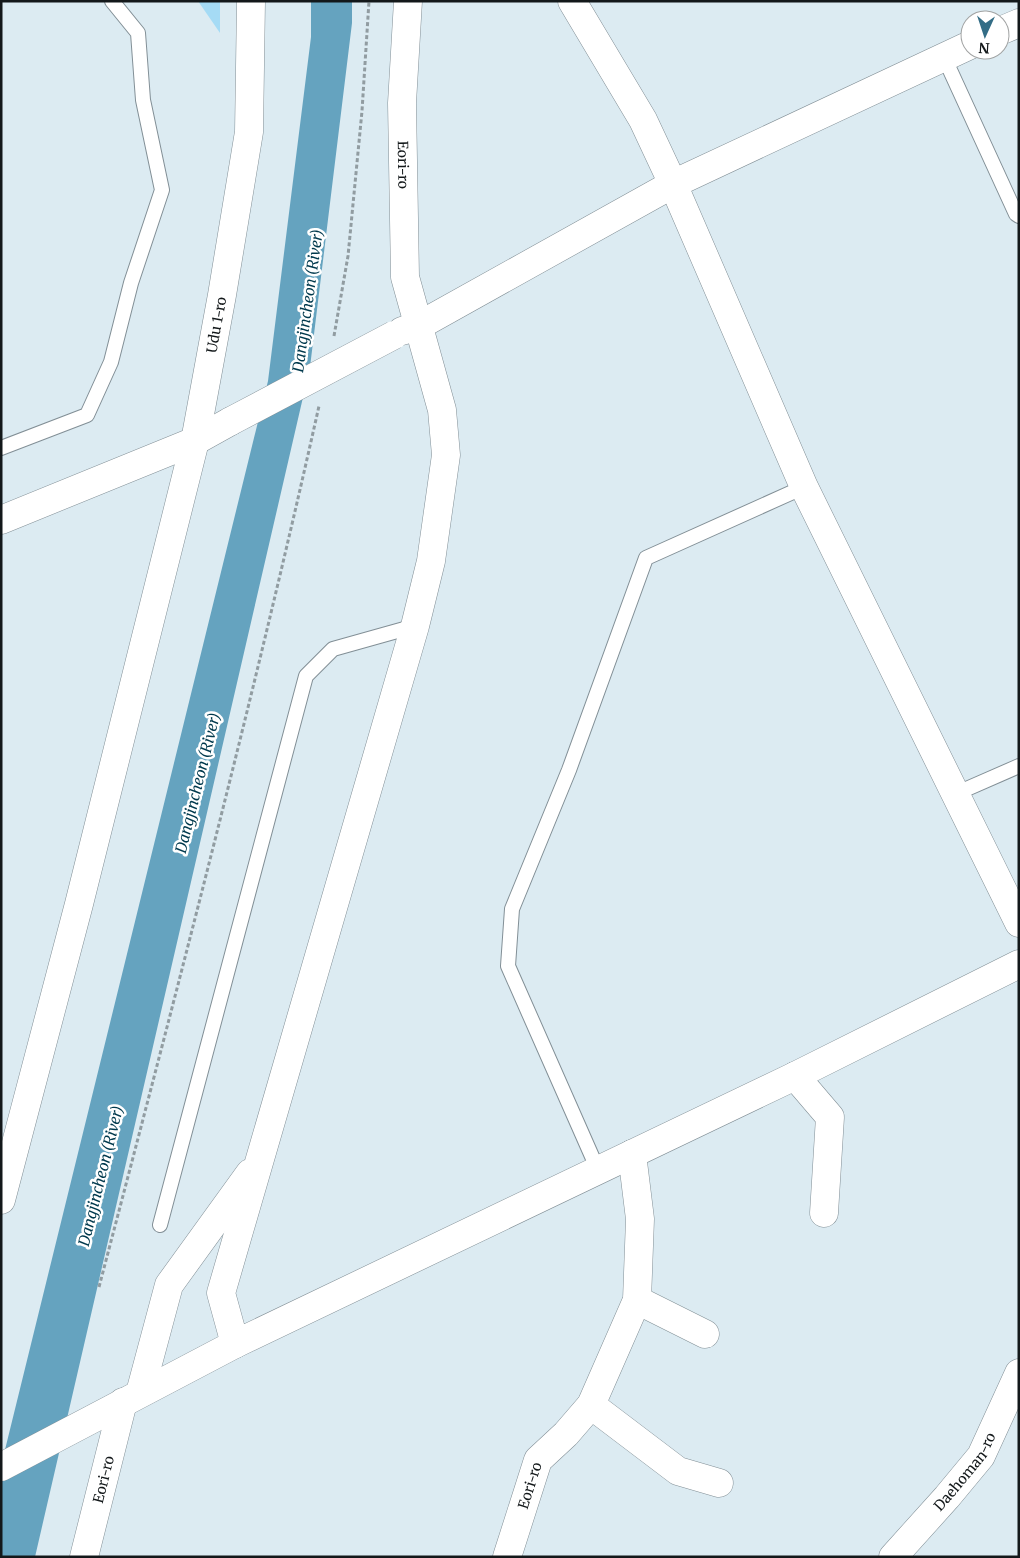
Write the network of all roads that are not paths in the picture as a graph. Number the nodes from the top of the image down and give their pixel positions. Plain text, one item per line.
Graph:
1 (112, 1) edge
2 (251, 1) edge
3 (408, 1) edge
4 (572, 1) edge
5 (960, 50) edge
6 (944, 58) junction
7 (673, 184) junction
8 (1019, 216) edge
9 (420, 325) junction
10 (195, 441) junction
11 (1, 448) edge
12 (804, 487) junction
13 (1, 520) edge
14 (415, 626) junction
15 (1019, 766) edge
16 (955, 794) junction
17 (1019, 923) edge
18 (1019, 964) edge
19 (795, 1076) junction
20 (632, 1154) junction
21 (261, 1158) junction
22 (598, 1170) junction
23 (1, 1200) edge
24 (824, 1213) dead end
25 (160, 1225) dead end
26 (637, 1300) junction
27 (705, 1334) dead end
28 (235, 1344) junction
29 (1019, 1373) edge
30 (132, 1398) junction
31 (591, 1405) junction
32 (1, 1467) edge
33 (719, 1483) dead end
34 (84, 1557) edge
35 (507, 1557) edge
36 (893, 1557) edge

1 - 11 lane
2 - 10 street, Udu 1-ro
3 - 9 street, Eori-ro
4 - 7 street
5 - 6 street
6 - 7 street
6 - 8 lane
7 - 9 street
7 - 12 street
9 - 10 street, bridge
9 - 14 street, Eori-ro
10 - 13 street
10 - 23 street, Udu 1-ro
12 - 16 street
12 - 22 lane
14 - 21 street, Eori-ro
14 - 25 lane
15 - 16 lane
16 - 17 street
18 - 19 street
19 - 20 street
19 - 24 street
20 - 22 street
20 - 26 street, Eori-ro
21 - 28 street, Eori-ro
21 - 30 street, Eori-ro
22 - 28 street
26 - 27 street
26 - 31 street, Eori-ro
28 - 30 street
29 - 36 street, Daehoman-ro
30 - 32 street
30 - 34 street, Eori-ro
31 - 33 street
31 - 35 street, Eori-ro

